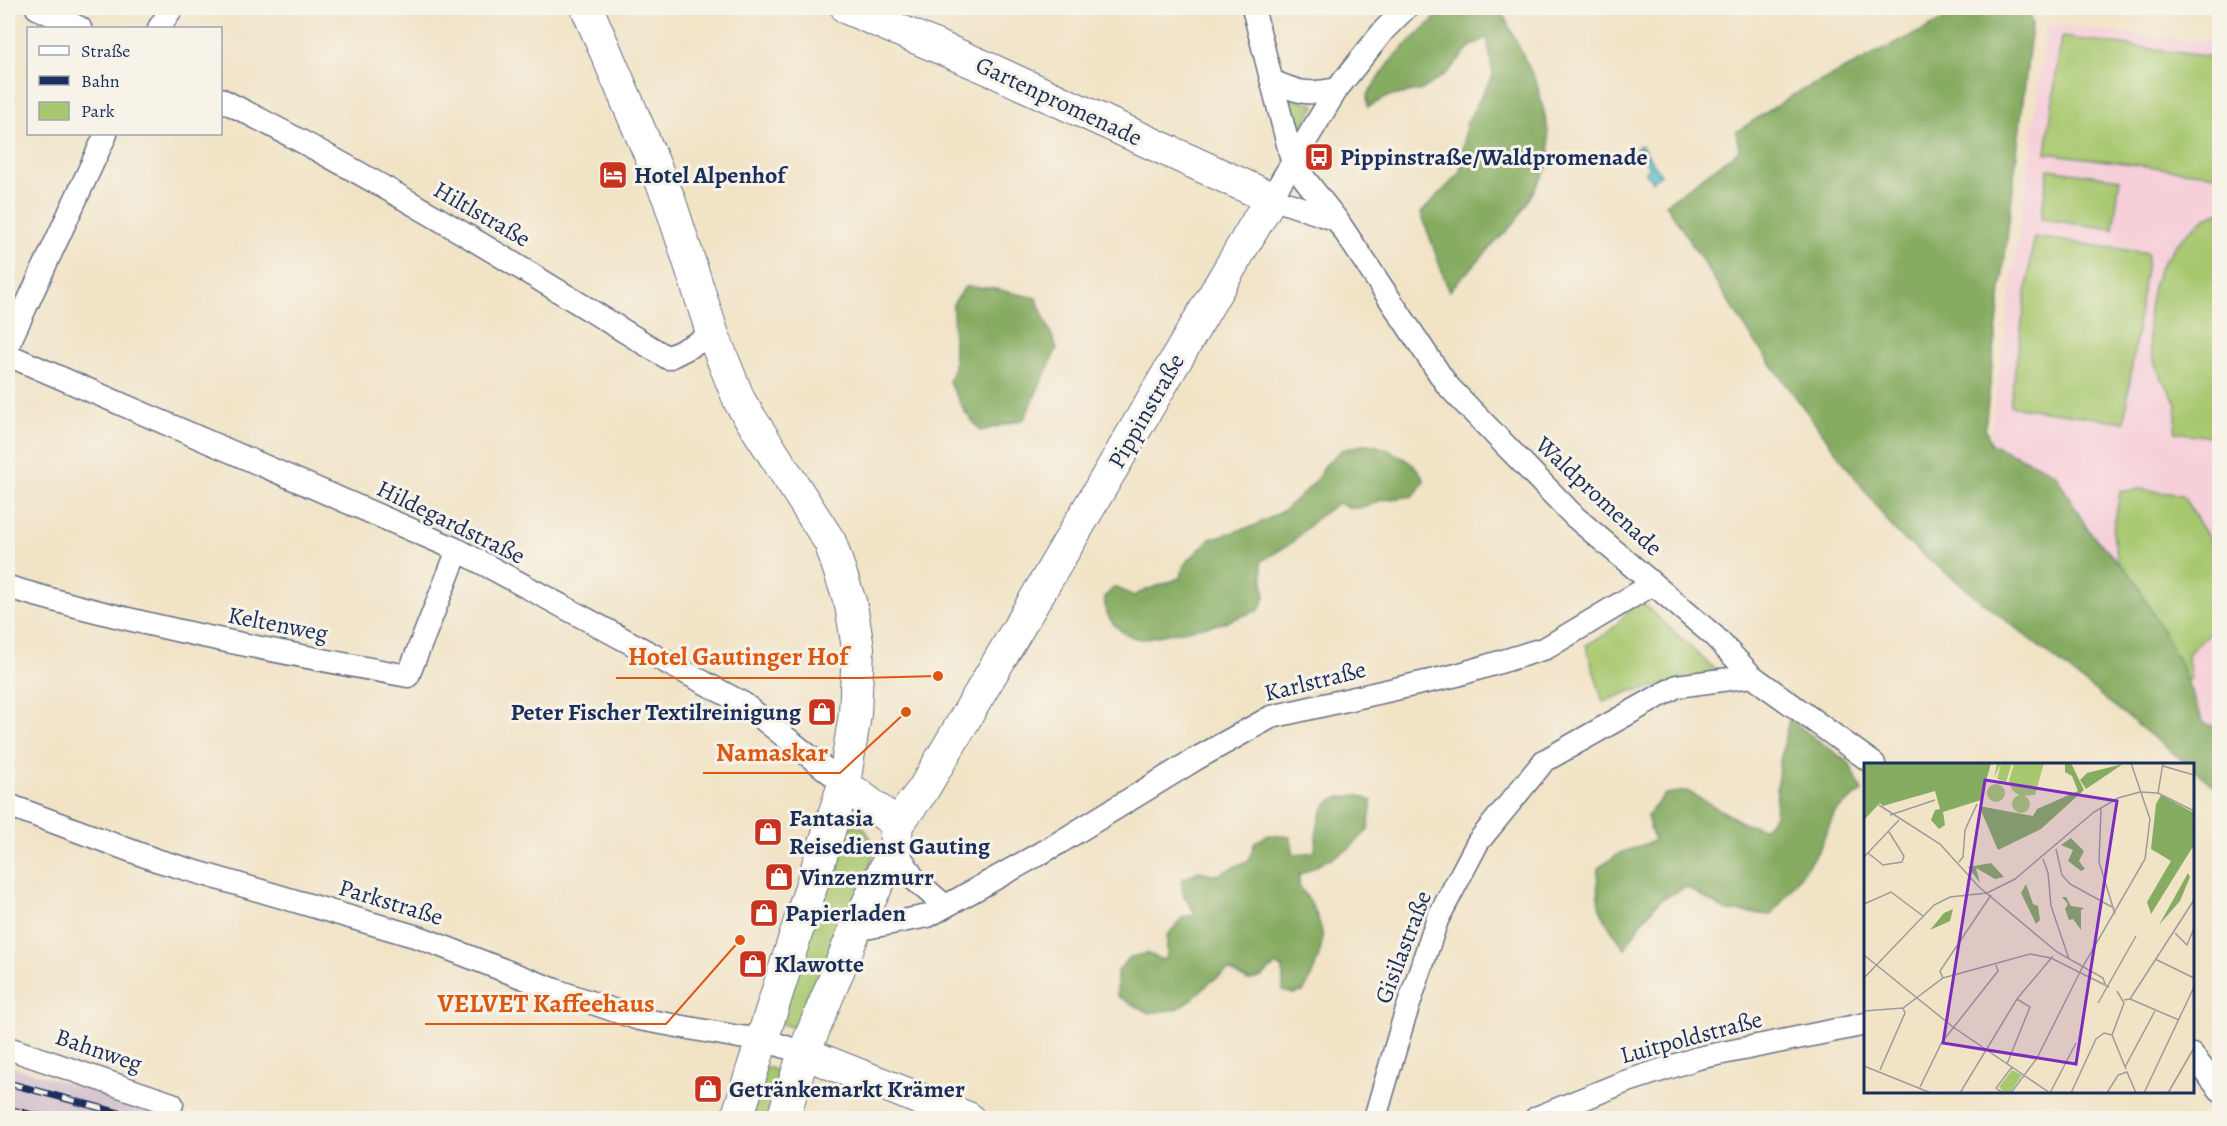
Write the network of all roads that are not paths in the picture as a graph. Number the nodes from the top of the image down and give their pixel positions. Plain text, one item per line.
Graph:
1 (37, 8) edge
2 (172, 8) edge
3 (587, 8) edge
4 (847, 8) edge
5 (1253, 8) edge
6 (1407, 8) edge
7 (78, 27) edge
8 (160, 27) edge
9 (1272, 81) junction
10 (1336, 89) junction
11 (222, 100) edge
12 (106, 135) edge
13 (1293, 164) junction
14 (1271, 198) junction
15 (1337, 220) junction
16 (713, 335) junction
17 (8, 345) edge
18 (8, 355) edge
19 (458, 550) junction
20 (1653, 584) junction
21 (8, 586) edge
22 (1752, 676) junction
23 (1871, 763) edge
24 (844, 784) junction
25 (8, 805) edge
26 (896, 836) junction
27 (945, 906) junction
28 (855, 930) junction
29 (1864, 1024) edge
30 (760, 1039) junction
31 (8, 1048) edge
32 (804, 1053) junction
33 (2194, 1056) edge
34 (2220, 1090) edge
35 (172, 1104) dead end
36 (736, 1119) edge
37 (783, 1119) edge
38 (968, 1119) edge
39 (1375, 1119) edge
40 (1536, 1119) edge

1 - 7 street
2 - 8 street
3 - 16 street
4 - 14 street, Gartenpromenade
5 - 9 street, Waldpromenade
6 - 10 street, Pippinstraße
9 - 10 street
9 - 13 street, Waldpromenade
10 - 13 street, Pippinstraße
11 - 16 street, Hiltlstraße
12 - 17 street
13 - 14 street, Pippinstraße
13 - 15 street, Waldpromenade
14 - 15 street
14 - 26 street, Pippinstraße
15 - 20 street, Waldpromenade
16 - 24 street
18 - 19 street, Hildegardstraße
19 - 21 street, Keltenweg
19 - 24 street, Hildegardstraße
20 - 22 street, Waldpromenade
20 - 27 street, Karlstraße
22 - 23 street, Waldpromenade
22 - 39 street, Gisilastraße
24 - 26 street
24 - 30 street
25 - 30 street, Parkstraße
26 - 27 street
26 - 28 street, Pippinstraße
27 - 28 street, Karlstraße
28 - 32 street, Pippinstraße
29 - 40 street, Luitpoldstraße
30 - 32 street, Parkstraße
30 - 36 street
31 - 35 street, Bahnweg
32 - 37 street, Pippinstraße
32 - 38 street
33 - 34 street

